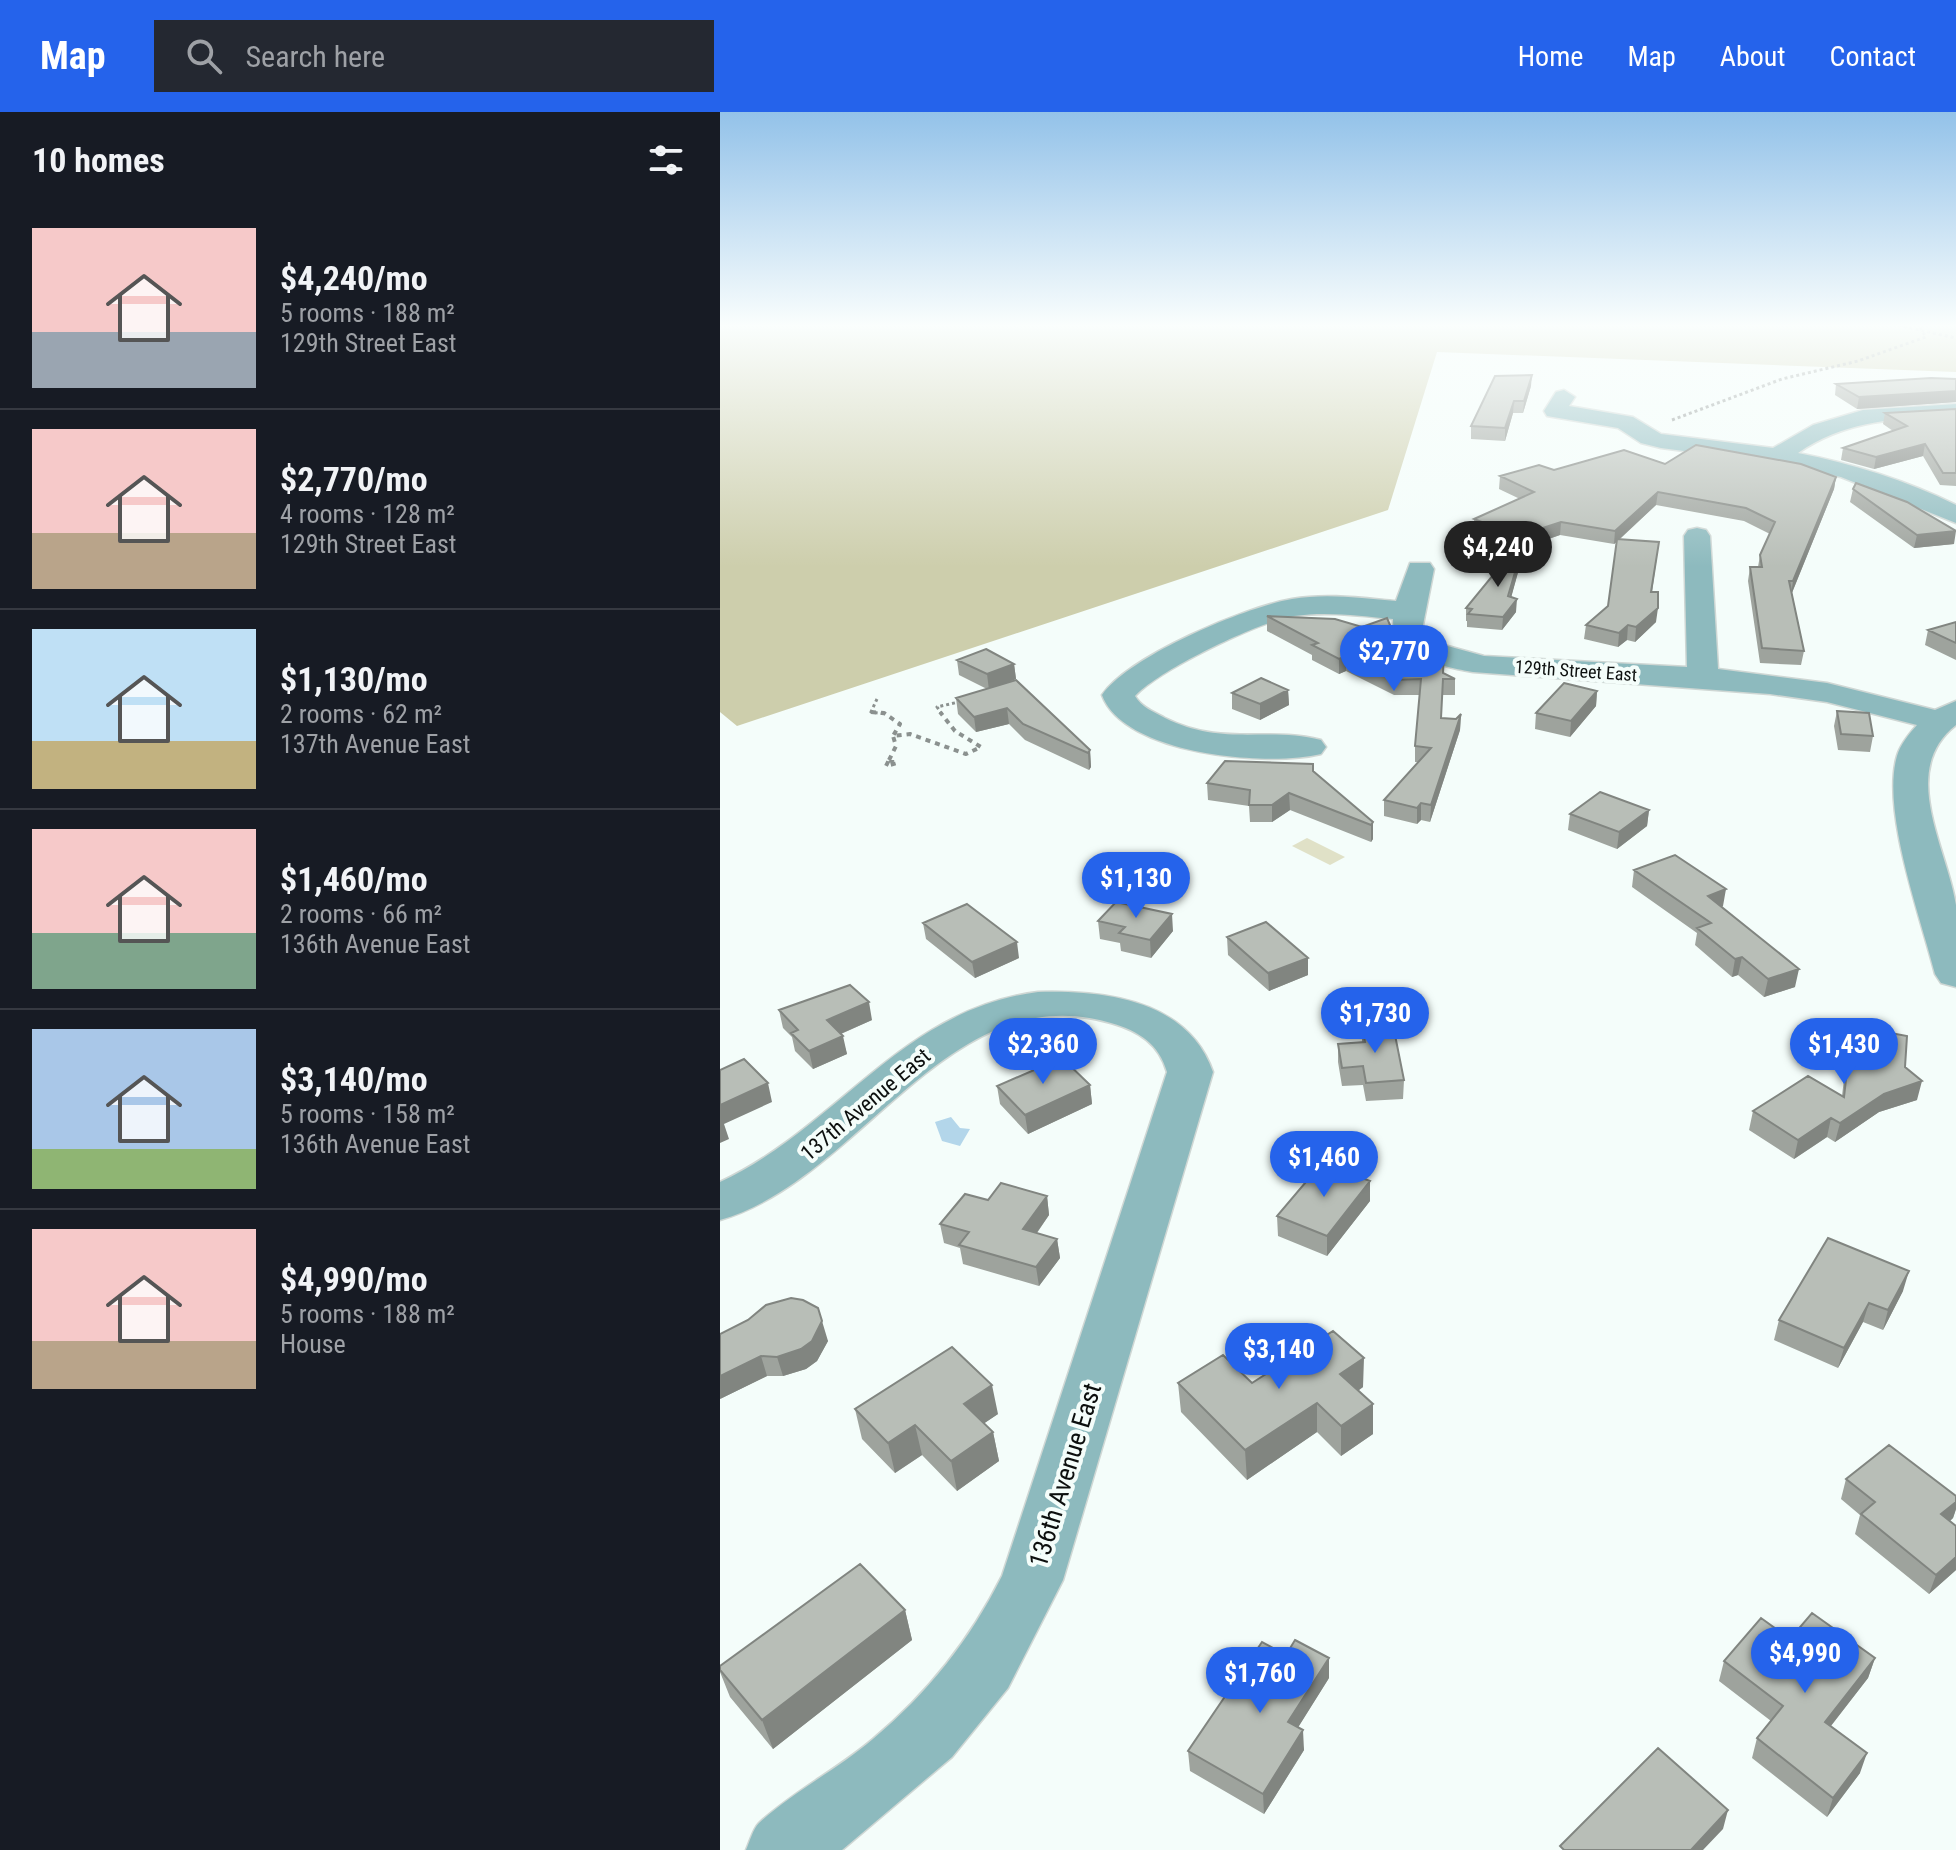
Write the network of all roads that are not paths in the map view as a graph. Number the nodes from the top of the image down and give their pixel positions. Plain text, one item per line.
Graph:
1 (1559, 405) edge
2 (1956, 411) edge
3 (1779, 455) junction
4 (1953, 511) edge
5 (1697, 536) dead end
6 (1420, 569) dead end
7 (1408, 611) junction
8 (1703, 679) junction
9 (1947, 716) edge
10 (1309, 747) dead end
11 (1955, 968) edge
12 (1153, 1024) joint
13 (720, 1203) edge
14 (782, 1850) edge

1 - 3 street
2 - 3 street
3 - 4 street
5 - 8 street
6 - 7 street
7 - 8 street, 129th Street East
7 - 10 street
8 - 9 street, 129th Street East
9 - 11 street
12 - 13 street, 137th Avenue East
12 - 14 street, 136th Avenue East

